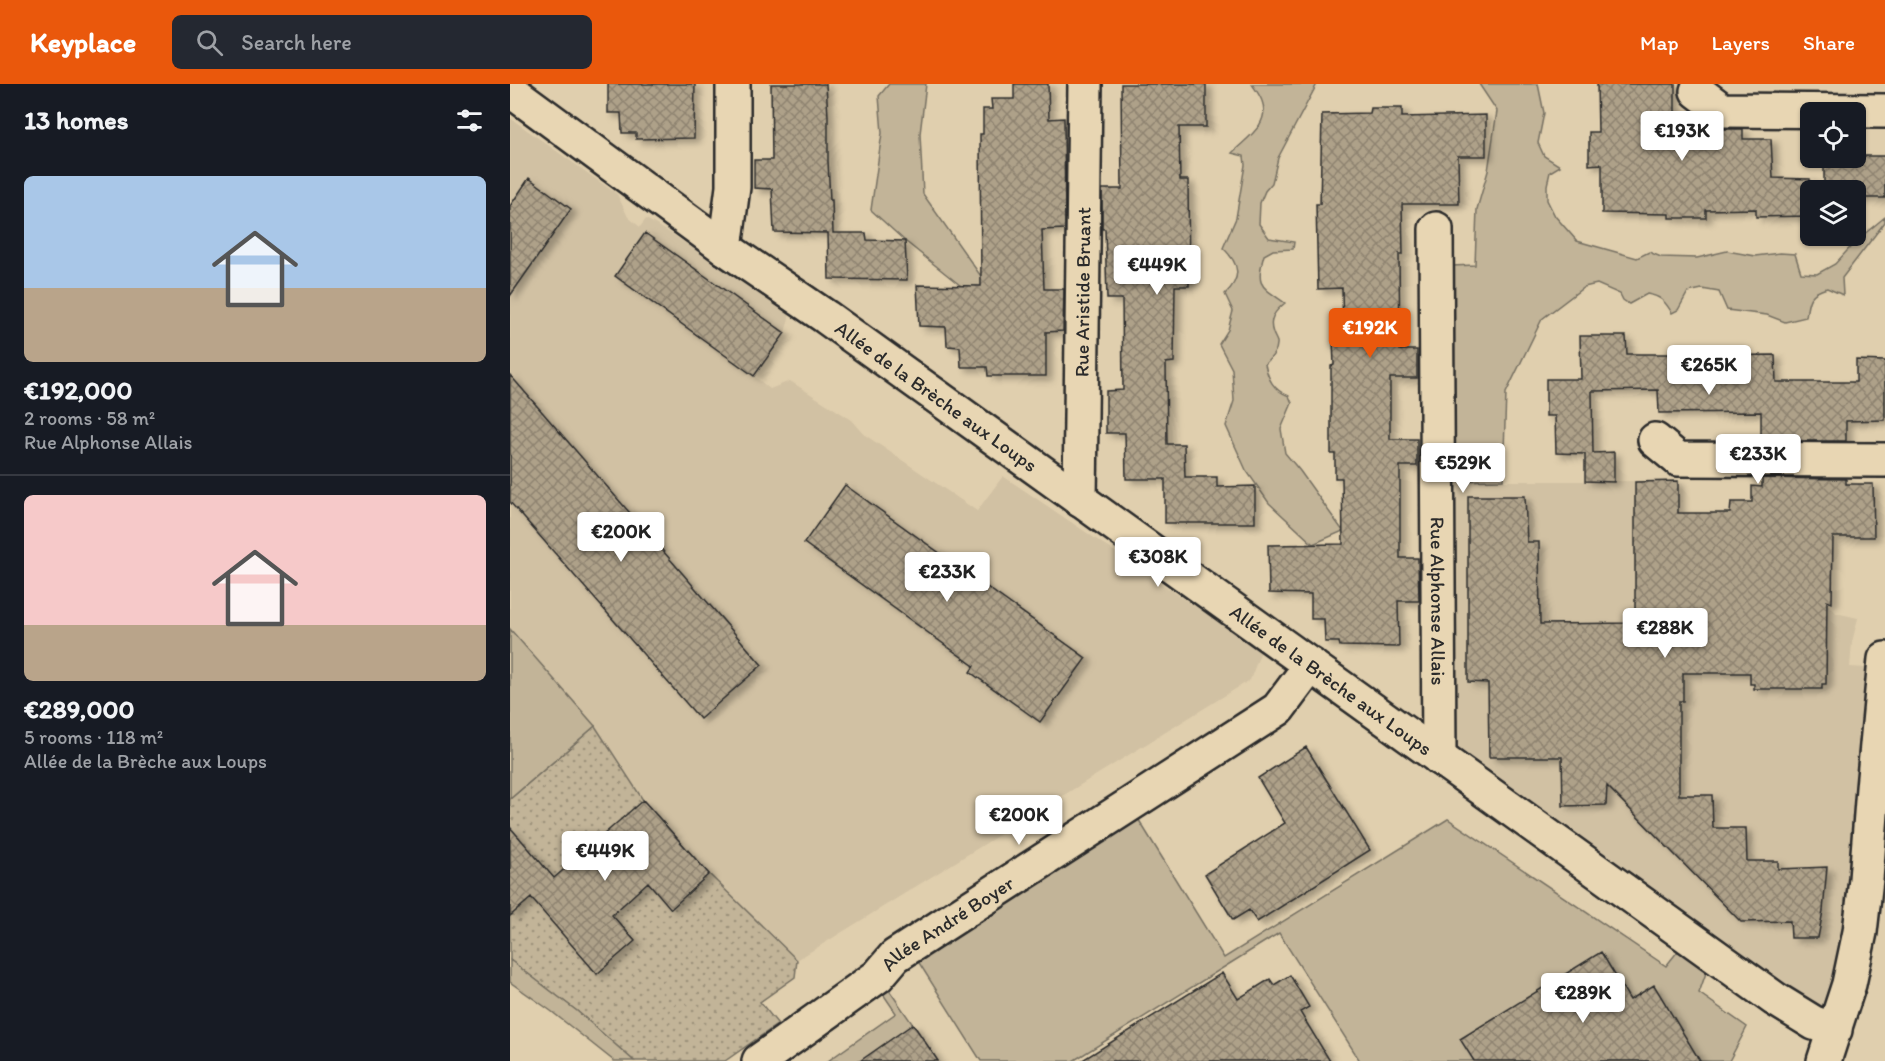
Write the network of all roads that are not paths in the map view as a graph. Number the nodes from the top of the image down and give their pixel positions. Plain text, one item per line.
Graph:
1 (733, 84) edge
2 (1085, 84) edge
3 (510, 90) edge
4 (1697, 91) dead end
5 (1885, 111) edge
6 (1436, 229) dead end
7 (725, 248) junction
8 (1655, 440) dead end
9 (1885, 460) edge
10 (1080, 500) junction
11 (1885, 659) edge
12 (1311, 665) junction
13 (1438, 758) junction
14 (1874, 914) edge
15 (1835, 1030) junction
16 (759, 1061) edge
17 (1824, 1061) edge

1 - 7 street
2 - 10 street, Rue Aristide Bruant
3 - 7 street, Allée de la Brèche aux Loups
4 - 5 street
6 - 13 street, Rue Alphonse Allais
7 - 10 street, Allée de la Brèche aux Loups
8 - 9 street
10 - 12 street, Allée de la Brèche aux Loups
11 - 14 street
12 - 13 street, Allée de la Brèche aux Loups
12 - 16 street, Allée André Boyer
13 - 15 street, Allée de la Brèche aux Loups
14 - 15 street
15 - 17 street

